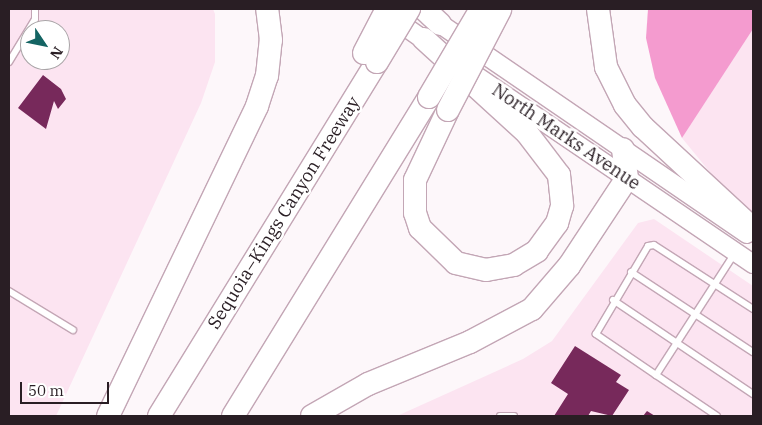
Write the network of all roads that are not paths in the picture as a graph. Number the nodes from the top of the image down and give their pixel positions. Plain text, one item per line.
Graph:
1 (35, 9) edge
2 (267, 9) edge
3 (379, 9) edge
4 (387, 9) edge
5 (409, 9) edge
6 (418, 9) edge
7 (424, 9) edge
8 (493, 9) edge
9 (598, 9) edge
10 (440, 24) junction
11 (424, 39) junction
12 (371, 57) junction
13 (9, 62) edge
14 (622, 149) junction
15 (627, 178) junction
16 (683, 217) junction
17 (753, 229) edge
18 (753, 238) edge
19 (735, 252) junction
20 (753, 253) edge
21 (753, 264) edge
22 (631, 272) junction
23 (715, 284) junction
24 (9, 290) edge
25 (613, 300) junction
26 (753, 309) edge
27 (696, 314) junction
28 (72, 330) dead end
29 (677, 343) junction
30 (753, 352) edge
31 (656, 375) junction
32 (753, 394) edge
33 (108, 416) edge
34 (159, 416) edge
35 (233, 416) edge
36 (312, 416) edge
37 (500, 416) edge
38 (512, 416) edge
39 (718, 416) edge

1 - 13 lane
2 - 33 highway
3 - 11 main road, North Marks Avenue
4 - 12 highway, bridge
5 - 12 highway, Sequoia–Kings Canyon Freeway, bridge
6 - 10 main road, North Marks Avenue
7 - 10 highway
8 - 11 highway, bridge
8 - 35 highway, bridge
9 - 17 highway
10 - 14 main road, North Marks Avenue
11 - 15 main road, North Marks Avenue
12 - 34 highway, Sequoia–Kings Canyon Freeway
14 - 15 highway
14 - 18 main road, North Marks Avenue
15 - 16 main road, North Marks Avenue
15 - 36 highway
16 - 19 main road, North Marks Avenue
16 - 20 main road
19 - 21 main road, North Marks Avenue
19 - 23 lane
22 - 23 lane
22 - 25 lane
22 - 27 lane
23 - 26 lane
23 - 27 lane
24 - 28 lane
25 - 29 lane
25 - 31 lane
27 - 29 lane
27 - 30 lane
29 - 31 lane
29 - 32 lane
31 - 39 lane
37 - 38 lane

